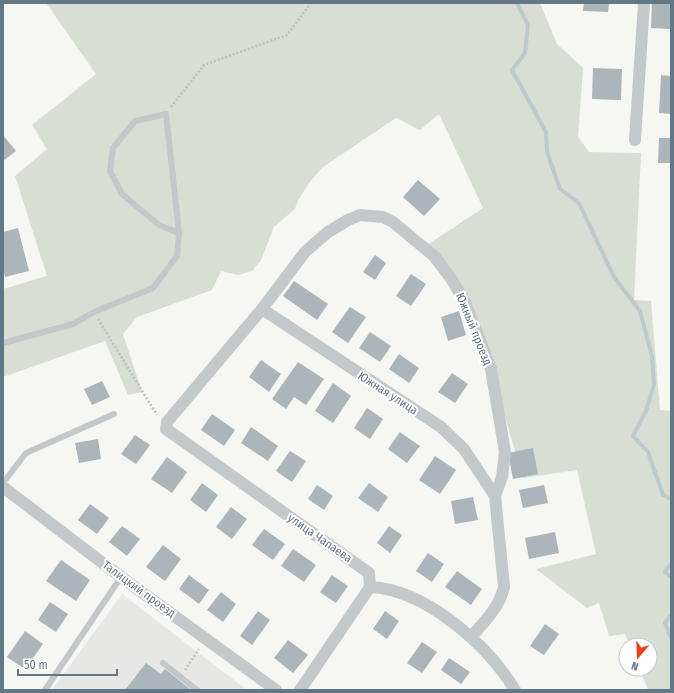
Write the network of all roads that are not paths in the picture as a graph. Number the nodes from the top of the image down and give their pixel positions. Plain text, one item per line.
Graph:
1 (644, 3) edge
2 (635, 140) dead end
3 (179, 233) junction
4 (262, 309) junction
5 (3, 343) edge
6 (114, 414) dead end
7 (166, 429) joint
8 (3, 483) edge
9 (3, 487) edge
10 (495, 496) junction
11 (122, 577) junction
12 (370, 587) junction
13 (471, 637) junction
14 (163, 663) dead end
15 (45, 690) edge
16 (197, 690) edge
17 (276, 690) edge
18 (300, 690) edge
19 (515, 690) edge

1 - 2 street
3 - 3 lane
3 - 5 lane
4 - 7 street, Южный проезд
4 - 10 street, Южная улица
4 - 10 street, Южный проезд
6 - 8 lane
7 - 12 street, улица Чапаева
9 - 11 street, Талицкий проезд
10 - 13 street, Южный проезд
11 - 15 lane
11 - 17 street, Талицкий проезд
12 - 13 street
12 - 18 street
13 - 19 street
14 - 16 lane

